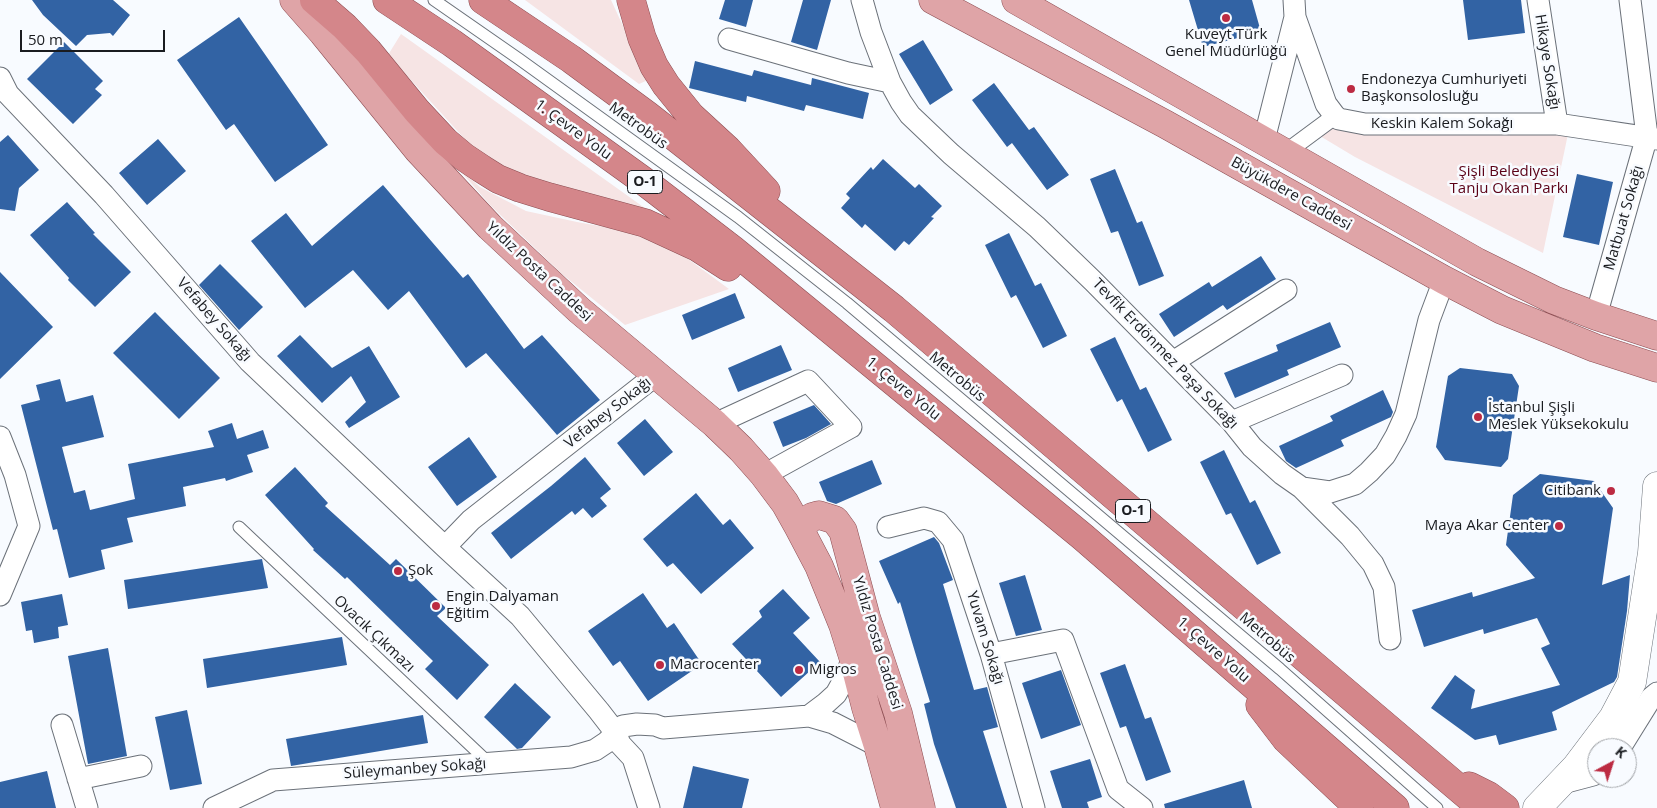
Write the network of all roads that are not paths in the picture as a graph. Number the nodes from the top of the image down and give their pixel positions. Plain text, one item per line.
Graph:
1 (294, 0) edge
2 (314, 0) edge
3 (434, 0) edge
4 (483, 0) edge
5 (862, 0) edge
6 (933, 0) edge
7 (965, 0) edge
8 (1538, 0) edge
9 (1630, 0) edge
10 (1023, 2) edge
11 (392, 3) edge
12 (632, 4) edge
13 (1294, 8) edge
14 (729, 39) dead end
15 (890, 82) junction
16 (2, 93) edge
17 (1334, 116) junction
18 (1557, 124) junction
19 (1652, 137) edge
20 (1274, 146) junction
21 (825, 254) junction
22 (1444, 280) junction
23 (1286, 290) dead end
24 (1596, 316) junction
25 (1647, 333) edge
26 (1173, 362) junction
27 (884, 373) junction
28 (1656, 373) edge
29 (656, 375) junction
30 (1342, 376) dead end
31 (1232, 422) junction
32 (715, 424) junction
33 (0, 437) edge
34 (15, 475) junction
35 (764, 475) junction
36 (1657, 486) edge
37 (1302, 488) junction
38 (0, 491) edge
39 (239, 527) dead end
40 (888, 527) dead end
41 (799, 528) junction
42 (445, 547) junction
43 (0, 595) edge
44 (1390, 639) dead end
45 (991, 654) junction
46 (854, 657) junction
47 (1237, 671) junction
48 (1657, 693) edge
49 (808, 716) junction
50 (62, 725) dead end
51 (663, 728) junction
52 (616, 733) junction
53 (1626, 738) edge
54 (878, 746) junction
55 (633, 758) junction
56 (489, 763) junction
57 (141, 766) dead end
58 (1439, 770) junction
59 (1587, 777) edge
60 (78, 779) junction
61 (1560, 784) junction
62 (87, 808) edge
63 (214, 808) edge
64 (649, 808) edge
65 (895, 808) edge
66 (921, 808) edge
67 (1034, 808) edge
68 (1142, 808) edge
69 (1359, 808) edge
70 (1395, 808) edge
71 (1437, 808) edge
72 (1482, 808) edge
73 (1505, 808) edge
74 (1537, 808) edge

1 - 29 main road, Yıldız Posta Caddesi
2 - 27 highway
3 - 71 lane, Metrobüs
4 - 21 highway, O-1
5 - 15 street, Tevfik Erdönmez Paşa Sokağı
6 - 22 main road, Büyükdere Caddesi
7 - 10 main road
8 - 18 street, Hikaye Sokağı
9 - 19 street, Matbuat Sokağı
10 - 20 main road
11 - 27 highway, 1. Çevre Yolu / O-1
12 - 21 highway
13 - 17 street
13 - 20 street
14 - 15 street
15 - 26 street, Tevfik Erdönmez Paşa Sokağı
16 - 42 street, Vefabey Sokağı
17 - 18 street, Keskin Kalem Sokağı
17 - 20 street
18 - 19 street, Keskin Kalem Sokağı
19 - 24 street, Matbuat Sokağı
20 - 24 main road
21 - 58 highway, O-1
22 - 28 main road, Büyükdere Caddesi
22 - 37 street, Tevfik Erdönmez Paşa Sokağı
23 - 26 street
24 - 25 main road
25 - 28 main road
26 - 31 street, Tevfik Erdönmez Paşa Sokağı
27 - 47 highway, 1. Çevre Yolu / O-1
29 - 32 main road, Yıldız Posta Caddesi
29 - 42 street, Vefabey Sokağı
30 - 31 street
31 - 37 street, Tevfik Erdönmez Paşa Sokağı
32 - 35 main road, Yıldız Posta Caddesi
32 - 35 street
33 - 34 street
34 - 38 street
34 - 43 street
35 - 41 main road, Yıldız Posta Caddesi
36 - 61 main road
37 - 44 street
39 - 56 lane, Ovacık Çıkmazı
40 - 45 street, Yuvam Sokağı
41 - 46 main road, Yıldız Posta Caddesi
41 - 66 main road, Yıldız Posta Caddesi
42 - 52 street, Vefabey Sokağı
45 - 67 street, Yuvam Sokağı
45 - 68 street
46 - 49 street
46 - 54 main road, Yıldız Posta Caddesi
47 - 69 highway
47 - 70 highway, 1. Çevre Yolu / O-1
48 - 53 street
49 - 51 street, Süleymanbey Sokağı
49 - 54 street, Süleymanbey Sokağı
50 - 60 street
51 - 52 street, Süleymanbey Sokağı
51 - 55 street, Süleymanbey Sokağı
52 - 55 street
52 - 56 street, Süleymanbey Sokağı
54 - 65 main road, Yıldız Posta Caddesi
55 - 64 street
56 - 63 street, Süleymanbey Sokağı
57 - 60 street
58 - 72 highway, O-1
58 - 73 highway
59 - 61 street
60 - 62 street
61 - 74 main road

